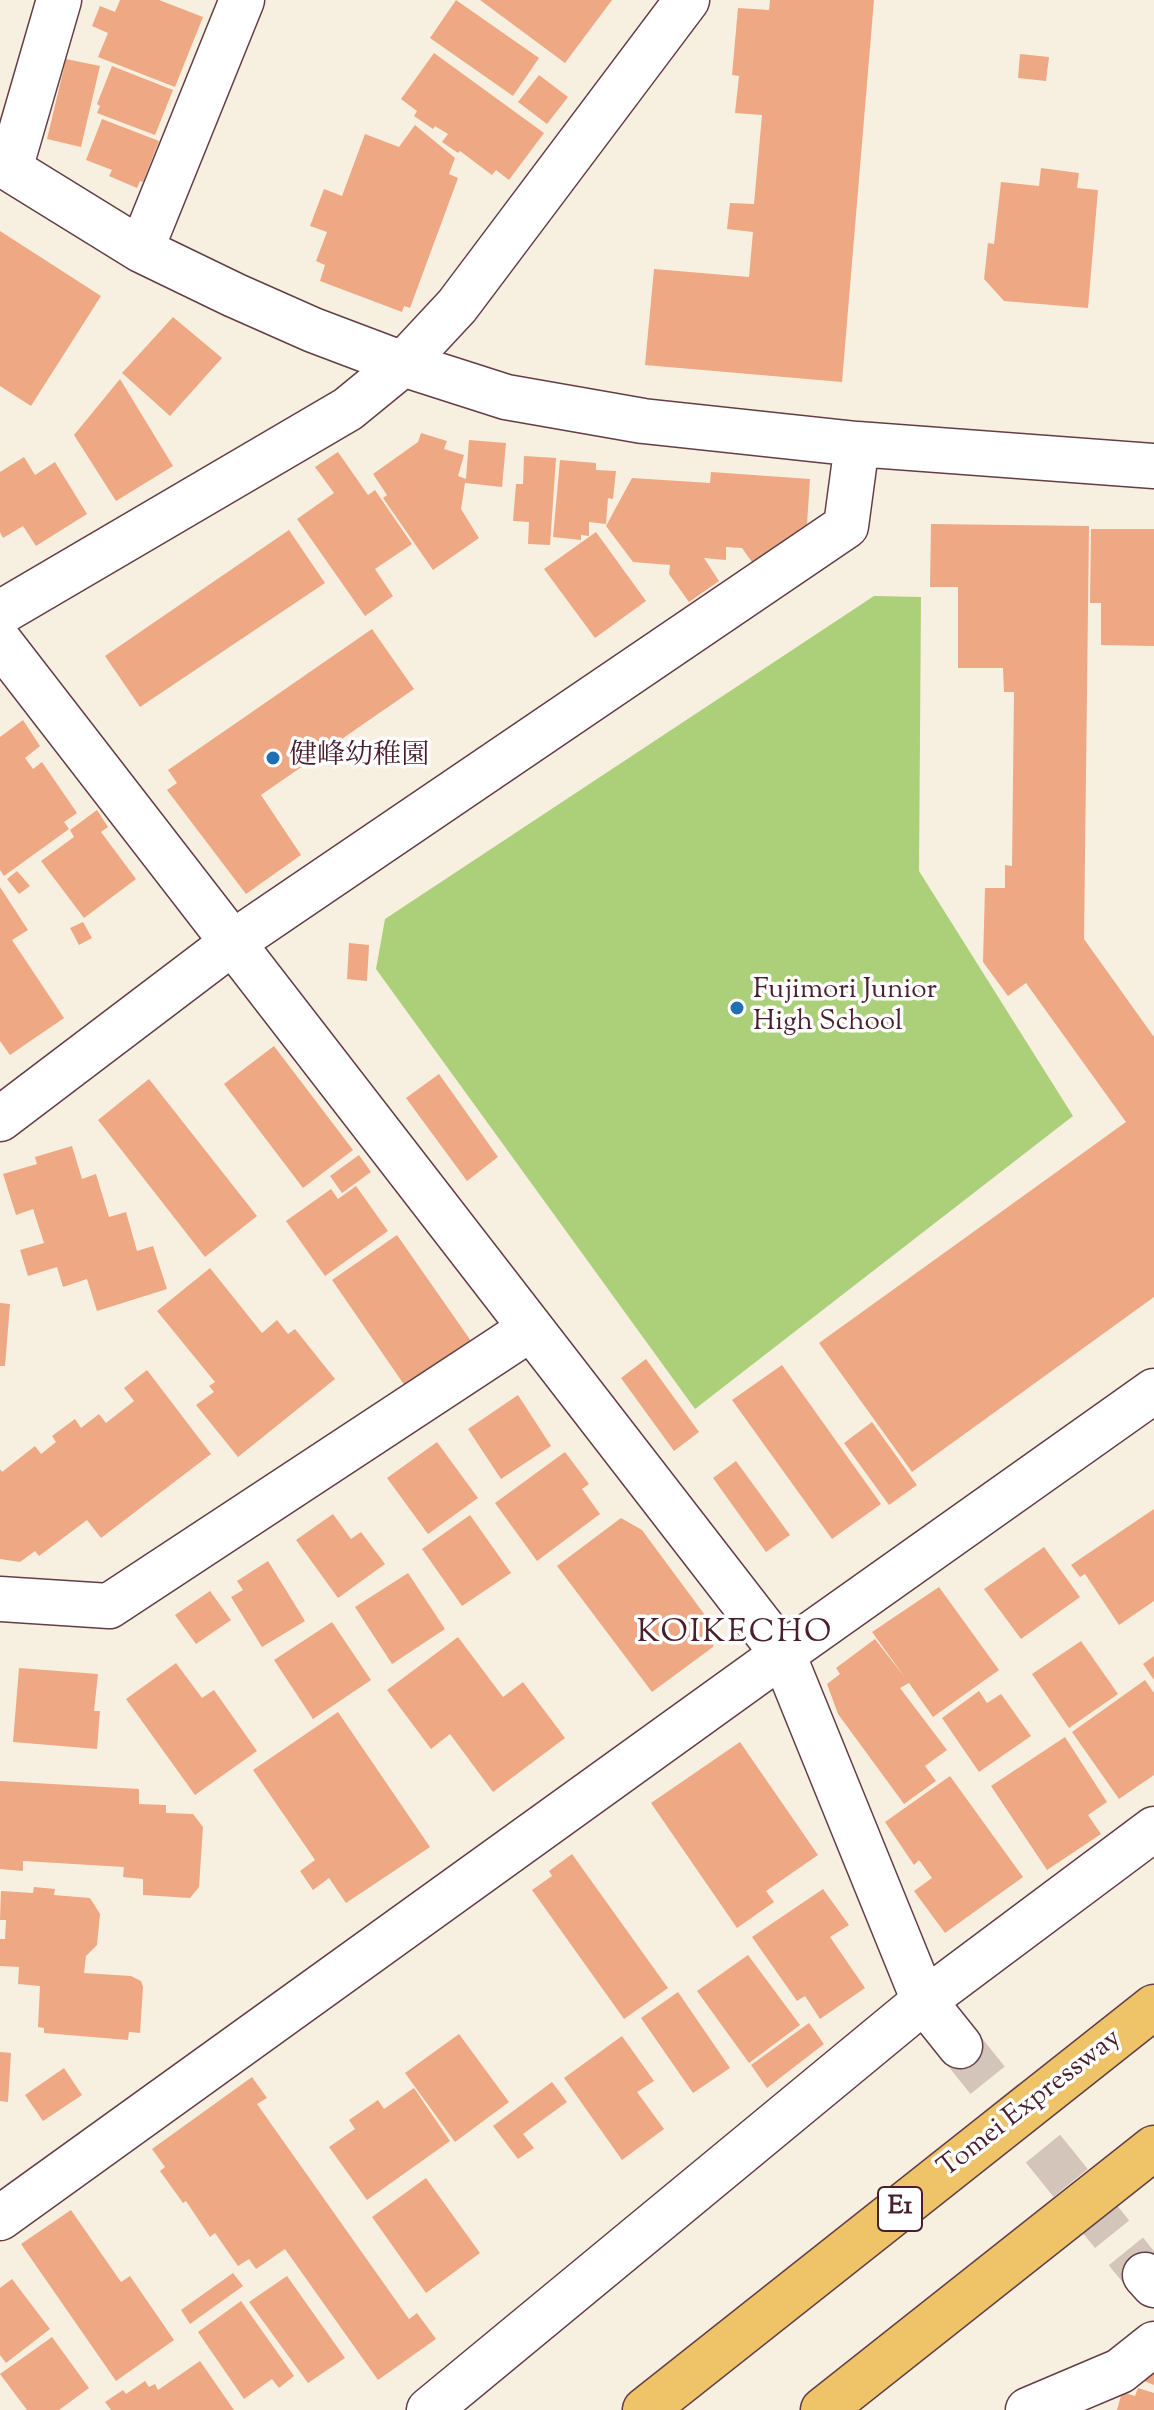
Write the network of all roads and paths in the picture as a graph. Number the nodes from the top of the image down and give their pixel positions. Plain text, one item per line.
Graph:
1 (59, 0) edge
2 (242, 0) edge
3 (687, 0) edge
4 (5, 166) edge
5 (141, 250) junction
6 (403, 364) junction
7 (857, 444) junction
8 (1154, 466) edge
9 (0, 613) edge
10 (0, 642) edge
11 (232, 943) junction
12 (0, 1119) edge
13 (530, 1329) junction
14 (1154, 1391) edge
15 (0, 1599) edge
16 (783, 1654) junction
17 (1154, 1829) edge
18 (924, 2001) junction
19 (1154, 2007) edge
20 (960, 2046) tunnel mouth
21 (1154, 2148) edge
22 (0, 2218) edge
23 (1154, 2344) edge
24 (429, 2410) edge
25 (645, 2410) edge
26 (823, 2410) edge
27 (1028, 2410) edge

1 - 4 street
2 - 5 street
3 - 6 street
4 - 5 street
5 - 6 street
6 - 7 street
6 - 9 street
7 - 8 street
7 - 11 street
10 - 11 street
11 - 12 street
11 - 13 street
13 - 15 street
13 - 16 street
14 - 16 street
16 - 18 street
16 - 22 street
17 - 18 street
18 - 20 street
18 - 24 street
19 - 25 highway, Tomei Expressway / E1
21 - 26 highway
23 - 27 street

